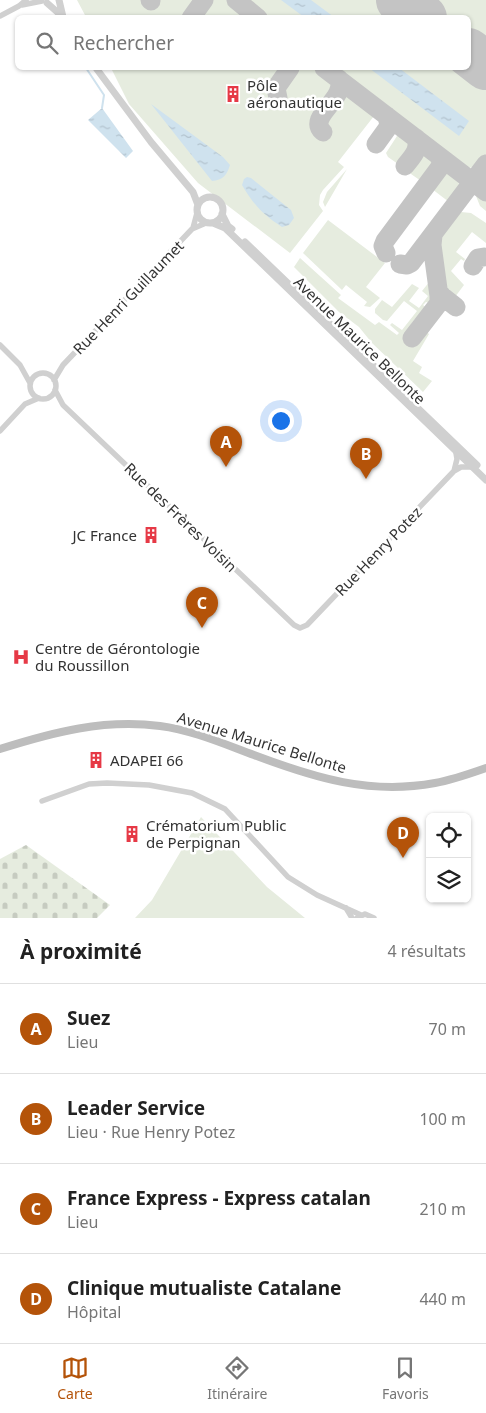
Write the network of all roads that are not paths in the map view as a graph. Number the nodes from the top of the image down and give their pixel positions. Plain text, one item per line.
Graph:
1 (26, 0) edge
2 (55, 0) edge
3 (59, 0) edge
4 (43, 1) edge
5 (20, 6) junction
6 (61, 15) edge
7 (63, 15) edge
8 (0, 16) edge
9 (97, 70) edge
10 (193, 192) junction
11 (206, 198) junction
12 (198, 204) junction
13 (197, 214) junction
14 (222, 214) junction
15 (210, 223) junction
16 (192, 229) junction
17 (0, 345) edge
18 (20, 365) junction
19 (63, 365) junction
20 (42, 373) junction
21 (54, 380) junction
22 (30, 383) junction
23 (31, 390) junction
24 (55, 390) junction
25 (39, 398) junction
26 (46, 398) junction
27 (25, 404) junction
28 (63, 405) junction
29 (0, 431) edge
30 (456, 453) junction
31 (472, 467) junction
32 (454, 471) junction
33 (486, 474) edge
34 (486, 480) edge
35 (300, 628) joint
36 (0, 749) edge
37 (486, 768) edge
38 (42, 801) dead end
39 (346, 908) junction
40 (359, 916) edge
41 (352, 918) edge
42 (374, 918) edge

1 - 5 street
2 - 4 street
3 - 7 street
4 - 5 street
4 - 6 street
5 - 8 street
9 - 10 street
10 - 11 street
10 - 12 street
11 - 12 street
11 - 14 street
12 - 13 street
13 - 15 street
13 - 16 street, Rue Henri Guillaumet
14 - 15 street
14 - 33 street, Avenue Maurice Bellonte
15 - 16 street, Rue Henri Guillaumet
15 - 30 street, Avenue Maurice Bellonte
16 - 19 street, Rue Henri Guillaumet
17 - 18 street
18 - 20 street
18 - 22 street
19 - 20 street, Rue Henri Guillaumet
19 - 21 street, Rue Henri Guillaumet
20 - 21 street
20 - 22 street
21 - 24 street
22 - 23 street
23 - 25 street
23 - 27 street
24 - 26 street
24 - 28 street, Rue des Frères Voisin
25 - 26 street
25 - 27 street
26 - 28 street, Rue des Frères Voisin
27 - 29 street
28 - 35 street, Rue des Frères Voisin
30 - 31 street, Avenue Maurice Bellonte
30 - 32 street
31 - 32 street
31 - 34 street, Avenue Maurice Bellonte
32 - 35 street, Rue Henry Potez
36 - 37 main road, Avenue Maurice Bellonte
38 - 39 street
39 - 40 street
39 - 41 street
40 - 42 street

